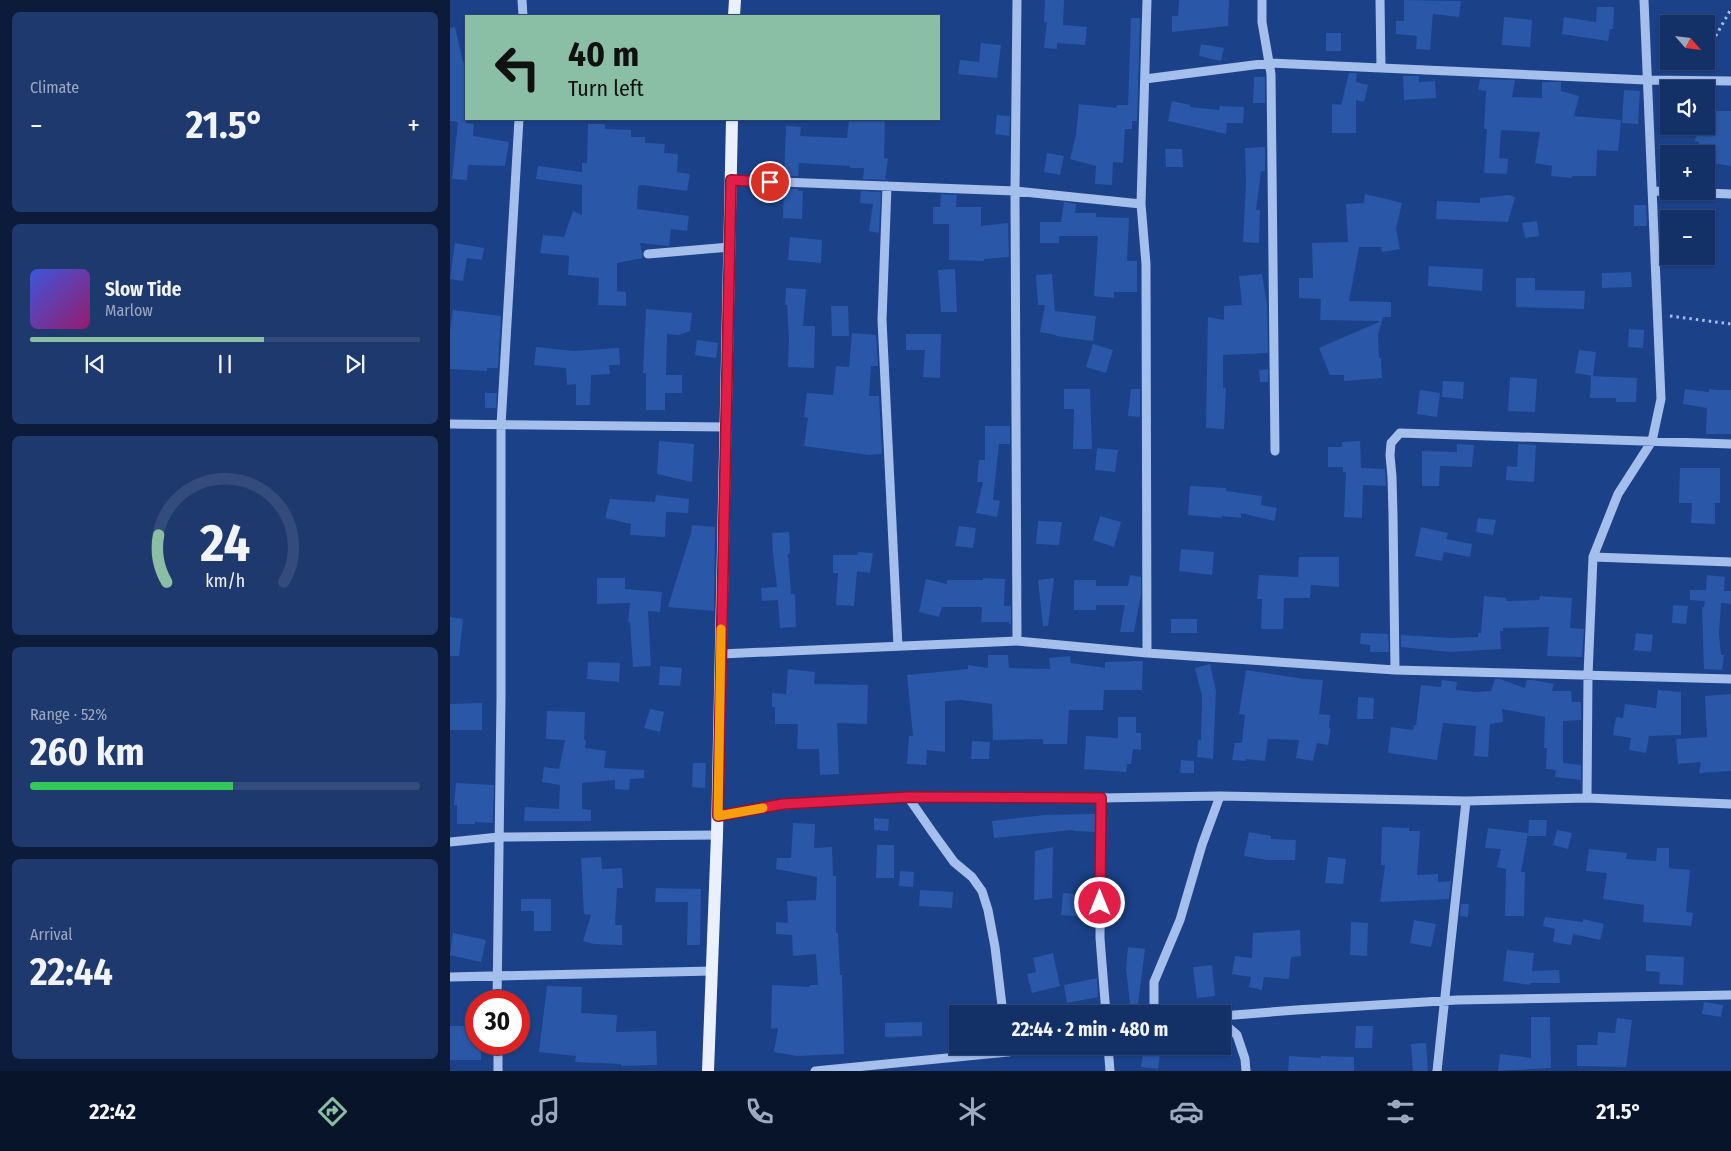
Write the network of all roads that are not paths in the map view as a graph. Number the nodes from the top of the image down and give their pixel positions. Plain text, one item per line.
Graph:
1 (522, 0) edge
2 (735, 0) edge
3 (1017, 0) edge
4 (1147, 0) edge
5 (1262, 0) edge
6 (1380, 0) edge
7 (1644, 0) edge
8 (523, 15) edge
9 (734, 15) edge
10 (1269, 63) junction
11 (1381, 67) junction
12 (1145, 78) junction
13 (1646, 80) junction
14 (1731, 81) edge
15 (519, 120) edge
16 (732, 120) edge
17 (731, 180) junction
18 (888, 186) junction
19 (1015, 191) junction
20 (1652, 191) junction
21 (1731, 194) edge
22 (1141, 204) junction
23 (730, 247) junction
24 (648, 254) dead end
25 (450, 424) edge
26 (501, 425) junction
27 (726, 427) junction
28 (1652, 441) junction
29 (1731, 444) edge
30 (1275, 450) dead end
31 (1593, 557) junction
32 (1731, 562) edge
33 (1017, 641) junction
34 (898, 646) junction
35 (1147, 653) junction
36 (721, 654) junction
37 (1395, 670) junction
38 (1588, 675) junction
39 (1731, 679) edge
40 (1220, 796) junction
41 (908, 797) junction
42 (1101, 798) junction
43 (1587, 798) junction
44 (1466, 801) junction
45 (1731, 804) edge
46 (718, 816) junction
47 (717, 835) junction
48 (499, 837) junction
49 (450, 842) edge
50 (712, 972) junction
51 (497, 976) junction
52 (450, 977) edge
53 (498, 990) edge
54 (1731, 995) edge
55 (1444, 1001) junction
56 (1002, 1005) edge
57 (1105, 1005) edge
58 (1154, 1005) edge
59 (1231, 1015) edge
60 (1231, 1030) edge
61 (498, 1055) edge
62 (955, 1055) edge
63 (1109, 1055) edge
64 (498, 1071) edge
65 (708, 1071) edge
66 (815, 1071) edge
67 (1110, 1071) edge
68 (1246, 1071) edge
69 (1437, 1071) edge

1 - 8 street
2 - 9 main road
3 - 19 street
4 - 12 street
5 - 10 street
6 - 11 street
7 - 13 street
10 - 11 street
10 - 12 street
10 - 30 street
11 - 13 street
12 - 22 street
13 - 14 street
13 - 20 street
15 - 26 street
16 - 17 main road
17 - 18 street
17 - 23 main road
18 - 19 street
18 - 34 street
19 - 22 street
19 - 33 street
20 - 21 street
20 - 28 street
22 - 35 street
23 - 24 street
23 - 27 main road
25 - 26 street
26 - 27 street
26 - 48 street
27 - 36 main road
28 - 29 street
28 - 31 street
28 - 37 street
31 - 32 street
31 - 38 street
33 - 34 street
33 - 35 street
34 - 36 street
35 - 37 street
36 - 46 main road
37 - 38 street
38 - 39 street
38 - 43 street
40 - 42 street
40 - 44 street
40 - 58 street
41 - 42 street
41 - 46 street
41 - 56 street
42 - 57 street
43 - 44 street
43 - 45 street
44 - 55 street
46 - 47 main road
47 - 48 street
47 - 50 main road
48 - 49 street
48 - 51 street
50 - 51 street
50 - 65 main road
51 - 52 street
51 - 53 street
54 - 55 street
55 - 59 street
55 - 69 street
60 - 68 street
61 - 64 street
62 - 66 street
63 - 67 street

